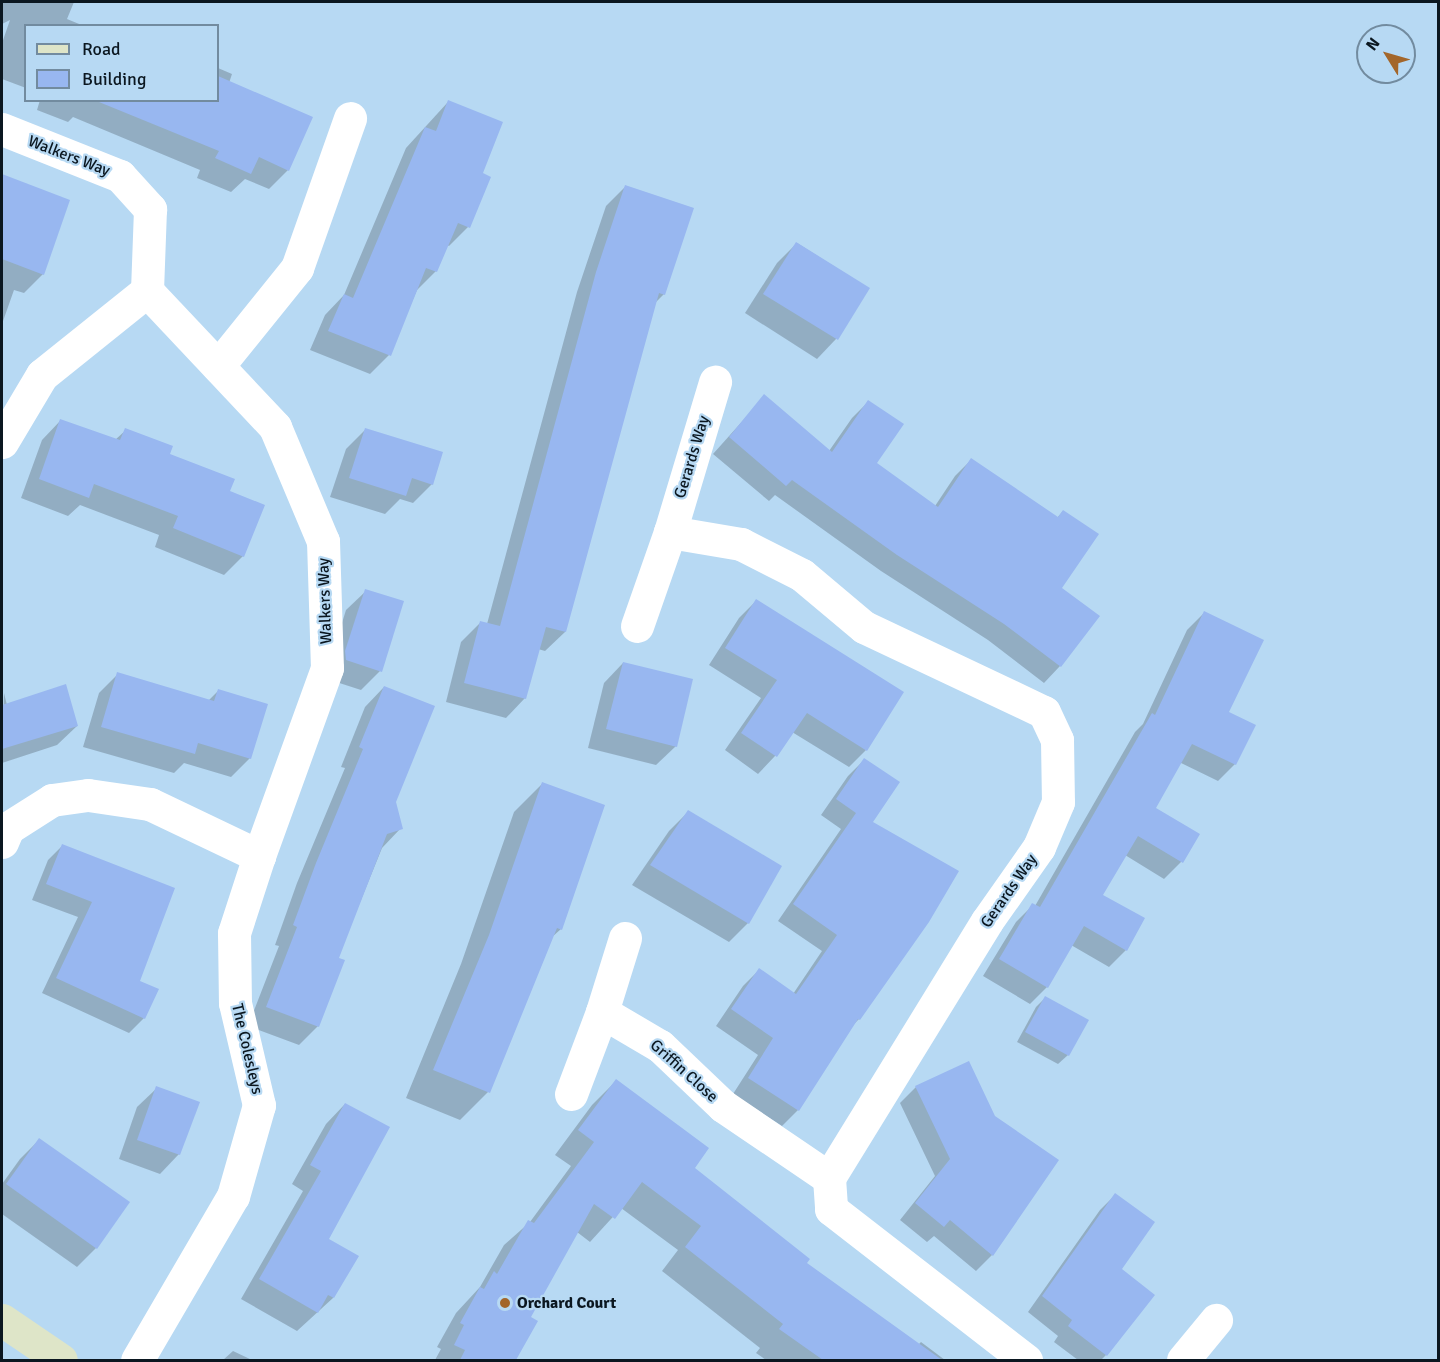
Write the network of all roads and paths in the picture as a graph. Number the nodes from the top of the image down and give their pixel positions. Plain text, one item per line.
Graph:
1 (350, 118) dead end
2 (2, 129) edge
3 (147, 291) junction
4 (218, 366) junction
5 (715, 382) dead end
6 (2, 442) edge
7 (670, 532) junction
8 (637, 626) dead end
9 (2, 842) edge
10 (259, 856) junction
11 (625, 938) dead end
12 (602, 1012) junction
13 (571, 1094) dead end
14 (829, 1178) junction
15 (2, 1320) edge
16 (1216, 1320) dead end
17 (61, 1360) edge
18 (137, 1360) edge
19 (1026, 1360) edge
20 (1183, 1360) edge

1 - 4 street
2 - 3 street, Walkers Way
3 - 4 street, Walkers Way
3 - 6 street
4 - 10 street, Walkers Way
5 - 7 street, Gerards Way
7 - 8 street, Gerards Way
7 - 14 street, Gerards Way
9 - 10 street
10 - 18 street, The Colesleys
11 - 12 street
12 - 13 street
12 - 14 street, Griffin Close
14 - 19 street
15 - 17 main road
16 - 20 street

